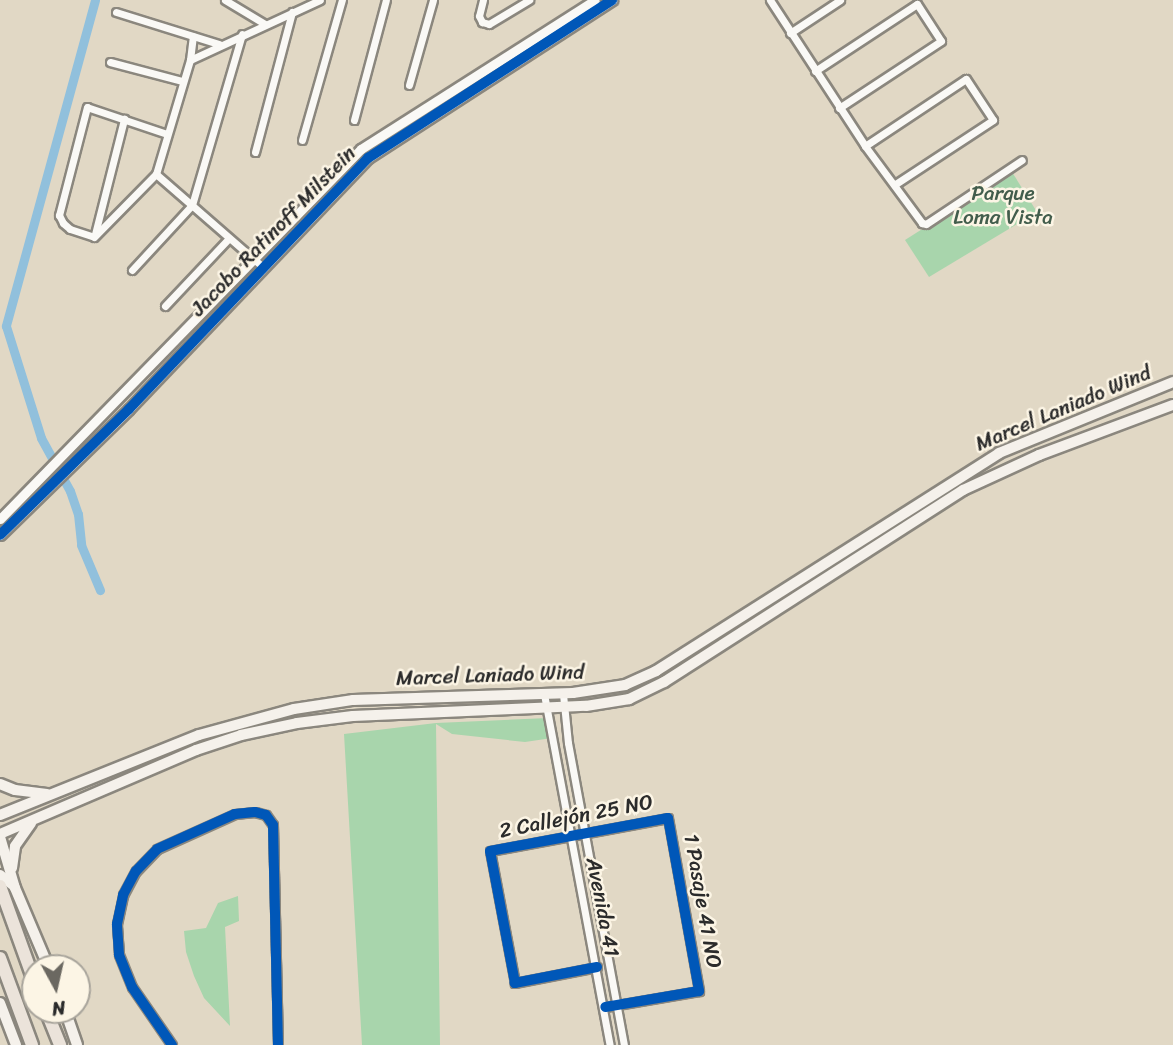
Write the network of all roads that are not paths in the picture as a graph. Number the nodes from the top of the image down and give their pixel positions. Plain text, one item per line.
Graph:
1 (225, 0) edge
2 (320, 0) edge
3 (342, 0) edge
4 (386, 0) edge
5 (433, 0) edge
6 (483, 0) edge
7 (529, 0) edge
8 (595, 0) edge
9 (612, 0) edge
10 (770, 0) edge
11 (840, 0) edge
12 (116, 12) dead end
13 (292, 12) junction
14 (265, 24) junction
15 (790, 33) junction
16 (242, 34) junction
17 (193, 36) junction
18 (219, 44) junction
19 (190, 60) junction
20 (110, 62) dead end
21 (500, 66) junction
22 (815, 71) junction
23 (181, 81) junction
24 (409, 85) dead end
25 (839, 108) junction
26 (124, 119) junction
27 (355, 120) dead end
28 (167, 134) junction
29 (302, 140) dead end
30 (865, 146) junction
31 (255, 152) dead end
32 (1021, 159) dead end
33 (156, 174) junction
34 (894, 185) junction
35 (192, 205) junction
36 (94, 237) junction
37 (229, 238) junction
38 (252, 258) junction
39 (264, 268) junction
40 (132, 270) dead end
41 (165, 306) dead end
42 (1173, 382) edge
43 (1173, 405) edge
44 (0, 519) edge
45 (0, 535) edge
46 (544, 694) junction
47 (562, 694) junction
48 (546, 708) junction
49 (564, 708) junction
50 (0, 783) edge
51 (54, 794) junction
52 (0, 815) edge
53 (668, 818) joint
54 (31, 822) junction
55 (586, 834) junction
56 (0, 836) edge
57 (572, 836) junction
58 (6, 874) edge
59 (0, 886) edge
60 (23, 954) edge
61 (43, 954) edge
62 (1, 960) edge
63 (597, 967) junction
64 (0, 1003) edge
65 (619, 1005) junction
66 (605, 1007) junction
67 (0, 1021) edge
68 (52, 1024) edge
69 (70, 1024) edge
70 (9, 1030) junction
71 (16, 1045) edge
72 (32, 1045) edge
73 (60, 1045) edge
74 (77, 1045) edge
75 (172, 1045) edge
76 (278, 1045) edge
77 (610, 1045) edge
78 (624, 1045) edge

1 - 14 street
2 - 13 street
3 - 29 street
4 - 27 street
5 - 24 street
6 - 7 street
8 - 21 street, Jacobo Ratinoff Milstein
9 - 21 street, Jacobo Ratinoff Milstein
10 - 15 street
11 - 15 street
12 - 17 street
13 - 14 street
13 - 31 street
14 - 16 street
15 - 22 street
16 - 18 street
16 - 35 street
17 - 18 street
17 - 19 street
18 - 19 street
19 - 23 street
20 - 23 street
21 - 38 street, Jacobo Ratinoff Milstein
21 - 39 street, Jacobo Ratinoff Milstein
22 - 25 street
22 - 25 street
23 - 28 street
25 - 30 street
26 - 28 street
26 - 36 street
26 - 36 street
28 - 33 street
30 - 34 street
30 - 34 street
32 - 34 street
33 - 35 street
33 - 36 street
35 - 37 street
35 - 40 street
37 - 38 street
37 - 41 street
38 - 39 street
38 - 44 street, Jacobo Ratinoff Milstein
39 - 45 street, Jacobo Ratinoff Milstein
42 - 47 main road, Marcel Laniado Wind
43 - 49 main road, Marcel Laniado Wind
46 - 47 main road, Marcel Laniado Wind
46 - 48 street, Avenida 41
46 - 51 main road, Marcel Laniado Wind
47 - 49 street, Avenida 41
48 - 49 main road, Marcel Laniado Wind
48 - 54 main road, Marcel Laniado Wind
48 - 57 street, Avenida 41
49 - 55 street, Avenida 41
50 - 51 main road
51 - 52 main road, Marcel Laniado Wind
53 - 55 street, 2 Callejón 25 NO
53 - 65 street, 1 Pasaje 41 NO
54 - 56 main road, Marcel Laniado Wind
54 - 58 main road
55 - 57 street, 2 Callejón 25 NO
55 - 65 street, Avenida 41
56 - 58 main road
57 - 63 street, Avenida 41
57 - 63 street, 2 Callejón 25 NO
58 - 61 main road
59 - 60 main road
62 - 72 main road
63 - 66 street, Avenida 41
64 - 70 main road
65 - 66 street
65 - 78 street, Avenida 41
66 - 77 street, Avenida 41
67 - 70 main road
68 - 73 main road
69 - 74 main road
70 - 71 main road
75 - 76 street

